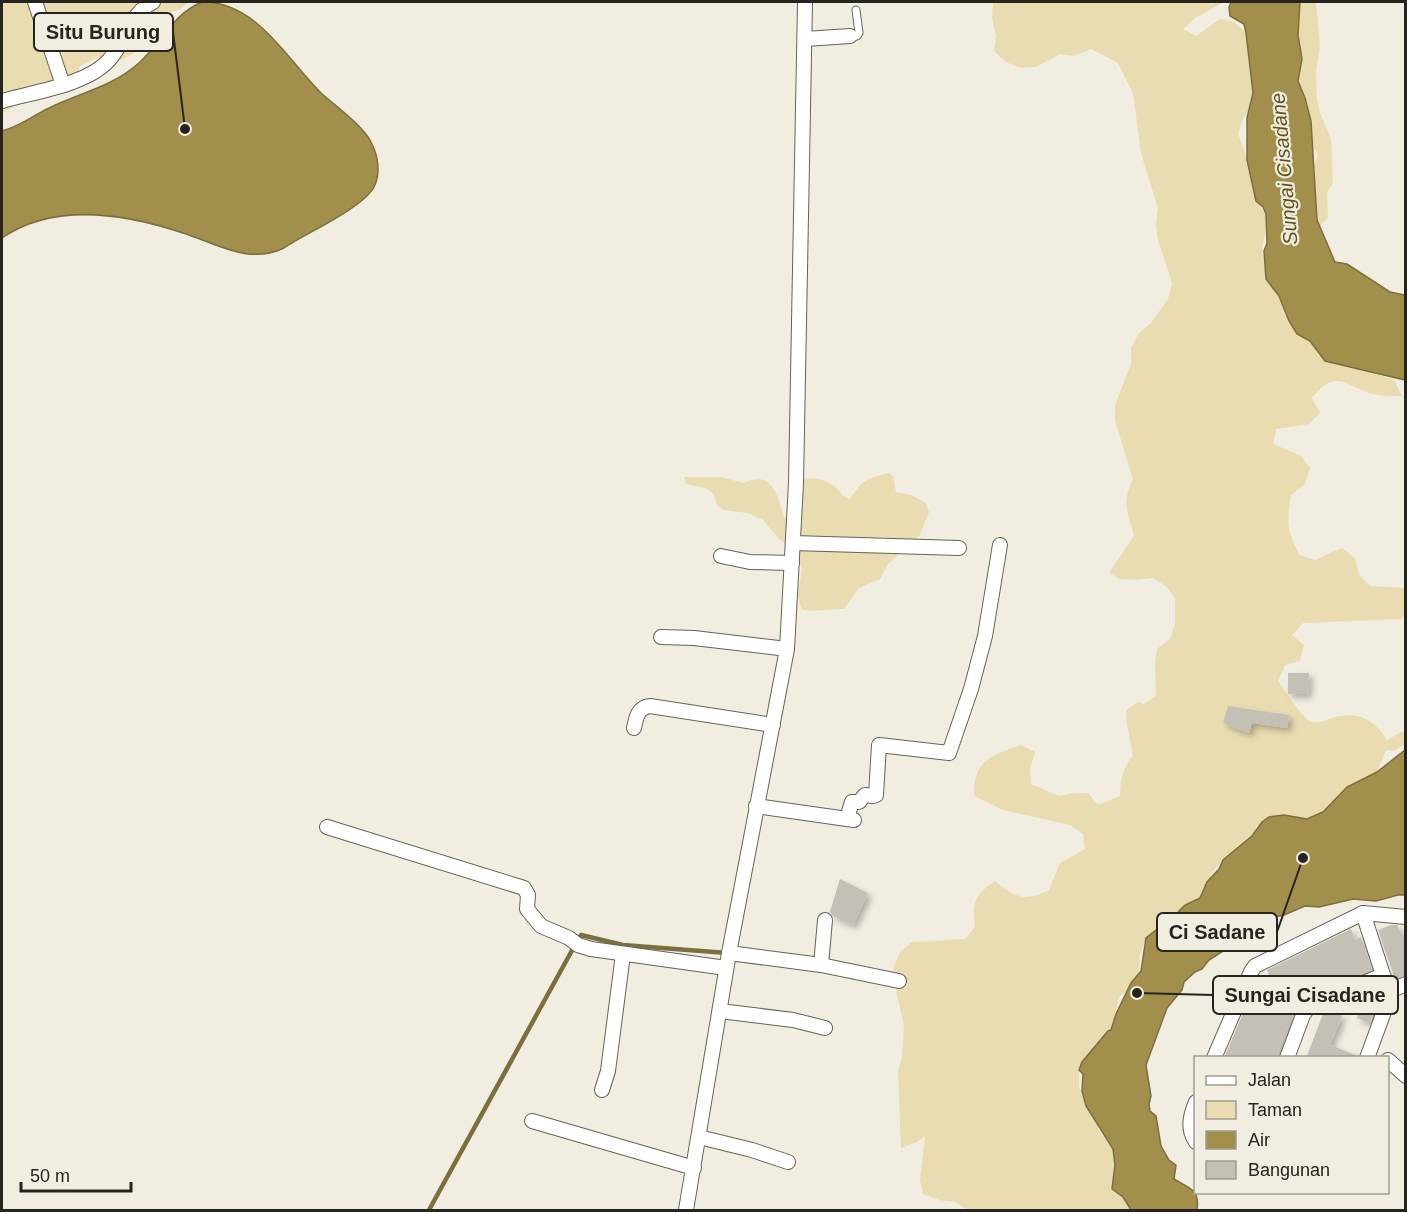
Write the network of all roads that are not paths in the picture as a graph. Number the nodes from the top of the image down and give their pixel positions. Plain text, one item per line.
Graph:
1 (35, 2) edge
2 (153, 2) edge
3 (805, 2) edge
4 (856, 10) dead end
5 (850, 36) joint
6 (812, 39) junction
7 (63, 85) junction
8 (2, 100) edge
9 (793, 543) junction
10 (1000, 545) dead end
11 (959, 548) dead end
12 (721, 556) dead end
13 (792, 563) junction
14 (661, 637) dead end
15 (787, 649) junction
16 (773, 724) junction
17 (634, 728) dead end
18 (756, 806) junction
19 (327, 827) dead end
20 (1363, 913) junction
21 (1406, 916) edge
22 (825, 920) dead end
23 (729, 953) junction
24 (623, 954) junction
25 (821, 966) junction
26 (726, 968) junction
27 (1383, 975) junction
28 (900, 981) dead end
29 (1406, 984) edge
30 (1392, 990) junction
31 (720, 1011) junction
32 (825, 1028) dead end
33 (1372, 1043) junction
34 (1215, 1056) edge
35 (1288, 1056) edge
36 (1368, 1056) edge
37 (1383, 1056) edge
38 (1389, 1062) edge
39 (1406, 1076) edge
40 (602, 1090) dead end
41 (1194, 1109) edge
42 (532, 1121) dead end
43 (699, 1137) junction
44 (1194, 1139) edge
45 (788, 1162) dead end
46 (694, 1168) junction
47 (686, 1210) edge

1 - 7 street
2 - 7 street
3 - 6 street
4 - 5 lane
5 - 6 street
6 - 9 street
7 - 8 street
9 - 11 street
9 - 13 street
10 - 18 street
12 - 13 street
13 - 15 street
14 - 15 street
15 - 16 street
16 - 17 street
16 - 18 street
18 - 23 street
19 - 24 street
20 - 21 street
20 - 27 street
20 - 34 street
22 - 25 street
23 - 25 street
23 - 26 street
24 - 26 street
24 - 40 street
25 - 28 street
26 - 31 street
27 - 30 street
27 - 35 street
29 - 30 street
30 - 33 street
31 - 32 street
31 - 43 street
33 - 36 street
33 - 37 street
38 - 39 street
41 - 44 street
42 - 46 street
43 - 45 street
43 - 46 street
46 - 47 street

